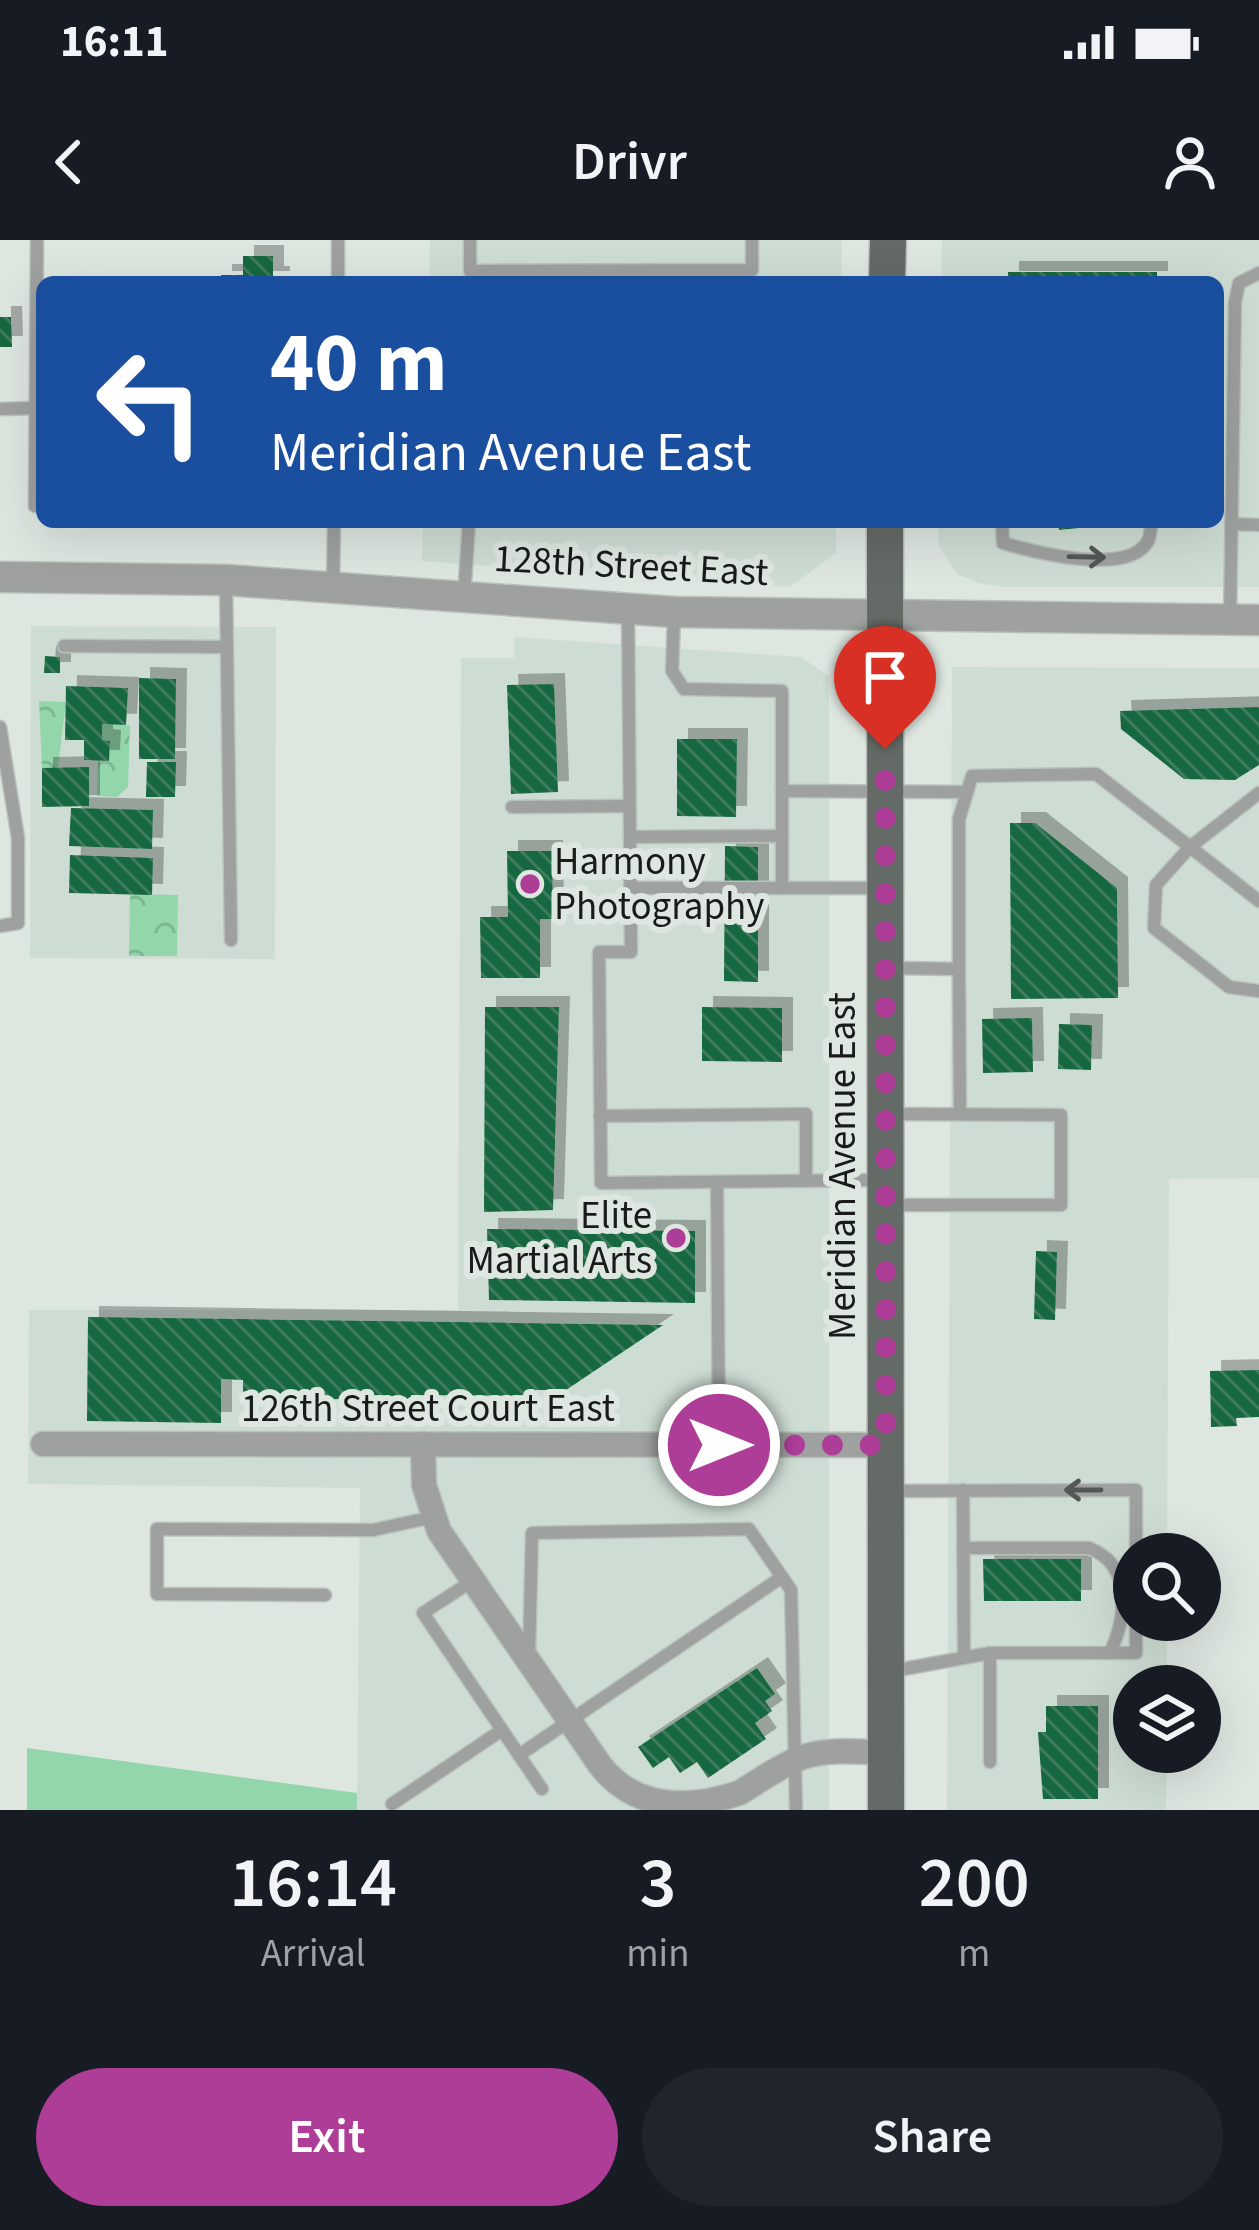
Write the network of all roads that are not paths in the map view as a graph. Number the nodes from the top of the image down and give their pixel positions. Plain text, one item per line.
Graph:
1 (37, 240) edge
2 (338, 240) edge
3 (470, 240) edge
4 (752, 240) edge
5 (888, 240) edge
6 (1259, 274) edge
7 (37, 276) edge
8 (338, 276) edge
9 (470, 276) edge
10 (752, 276) edge
11 (887, 276) edge
12 (1224, 382) edge
13 (1233, 382) junction
14 (36, 408) joint
15 (0, 409) edge
16 (35, 506) dead end
17 (1232, 524) junction
18 (1259, 524) edge
19 (334, 528) edge
20 (469, 528) edge
21 (885, 528) edge
22 (1002, 528) edge
23 (1150, 528) edge
24 (0, 578) edge
25 (226, 580) junction
26 (333, 588) junction
27 (464, 597) junction
28 (628, 608) junction
29 (674, 612) junction
30 (884, 615) junction
31 (1244, 620) edge
32 (64, 646) dead end
33 (227, 647) junction
34 (0, 727) edge
35 (782, 791) junction
36 (885, 792) junction
37 (968, 792) junction
38 (1259, 793) edge
39 (629, 806) junction
40 (512, 807) dead end
41 (782, 836) junction
42 (630, 837) junction
43 (1190, 847) junction
44 (630, 888) junction
45 (782, 888) junction
46 (885, 888) junction
47 (1259, 902) edge
48 (0, 926) edge
49 (231, 940) dead end
50 (886, 968) junction
51 (959, 968) junction
52 (1259, 991) edge
53 (885, 1114) junction
54 (960, 1114) junction
55 (600, 1116) junction
56 (806, 1180) junction
57 (717, 1182) junction
58 (885, 1192) junction
59 (43, 1444) dead end
60 (423, 1444) junction
61 (719, 1445) junction
62 (886, 1445) junction
63 (963, 1490) junction
64 (886, 1491) junction
65 (433, 1517) junction
66 (1136, 1533) edge
67 (964, 1549) junction
68 (782, 1577) junction
69 (473, 1580) junction
70 (325, 1595) dead end
71 (1136, 1641) edge
72 (989, 1653) junction
73 (1110, 1653) junction
74 (964, 1658) junction
75 (529, 1662) junction
76 (886, 1672) junction
77 (569, 1720) junction
78 (502, 1730) junction
79 (886, 1753) junction
80 (518, 1755) junction
81 (797, 1759) junction
82 (990, 1762) dead end
83 (542, 1789) dead end
84 (392, 1804) dead end
85 (796, 1810) edge
86 (886, 1810) edge

1 - 7 lane
2 - 8 lane
3 - 9 lane
4 - 10 lane
5 - 11 main road
6 - 13 lane
9 - 10 lane
12 - 13 lane
13 - 17 lane
14 - 15 lane
14 - 16 lane
17 - 18 lane
17 - 31 lane
19 - 26 lane
20 - 27 lane
21 - 30 main road, Meridian Avenue East
22 -> 23 lane
24 - 25 street, 128th Street East
25 - 26 street, 128th Street East
25 - 33 lane
26 - 27 street, 128th Street East
27 - 28 street, 128th Street East
28 - 29 street, 128th Street East
28 - 39 lane
29 - 30 street, 128th Street East
29 - 35 lane
30 - 31 street, 128th Street East
30 - 36 main road, Meridian Avenue East
32 - 33 lane
33 - 49 lane
34 - 48 lane
35 - 36 lane
35 - 41 lane
36 - 37 lane
36 - 46 main road, Meridian Avenue East
37 - 43 lane
37 - 51 lane
38 - 43 lane
39 - 40 lane
39 - 42 lane
41 - 42 lane
41 - 45 lane
42 - 44 lane
43 - 47 lane
43 - 52 lane
44 - 45 lane
44 - 55 lane
45 - 46 lane
46 - 50 main road, Meridian Avenue East
50 - 51 lane
50 - 53 main road, Meridian Avenue East
51 - 54 lane
53 - 54 lane
53 - 58 main road, Meridian Avenue East
54 - 58 lane
55 - 56 lane
55 - 57 lane
56 - 57 lane
56 - 58 lane
57 - 61 lane
58 - 62 main road, Meridian Avenue East
59 - 60 street, 126th Street Court East
60 - 61 street, 126th Street Court East
60 - 65 street
61 - 62 street, 126th Street Court East
62 - 64 main road, Meridian Avenue East
63 - 64 lane
66 -> 63 lane
63 - 67 lane
64 - 76 main road, Meridian Avenue East
65 - 69 street
65 - 70 lane
67 - 73 lane
67 - 74 lane
68 - 75 lane
68 - 77 lane
68 - 81 lane
69 - 75 street
69 - 78 lane
71 - 73 lane
72 - 73 lane
72 - 74 lane
72 - 82 lane
74 - 76 lane
75 - 77 street
76 - 79 main road, Meridian Avenue East
77 - 80 lane
77 - 81 street
78 - 80 lane
78 - 84 lane
79 - 81 street
79 - 86 main road, Meridian Avenue East
80 - 83 lane
81 - 85 lane

